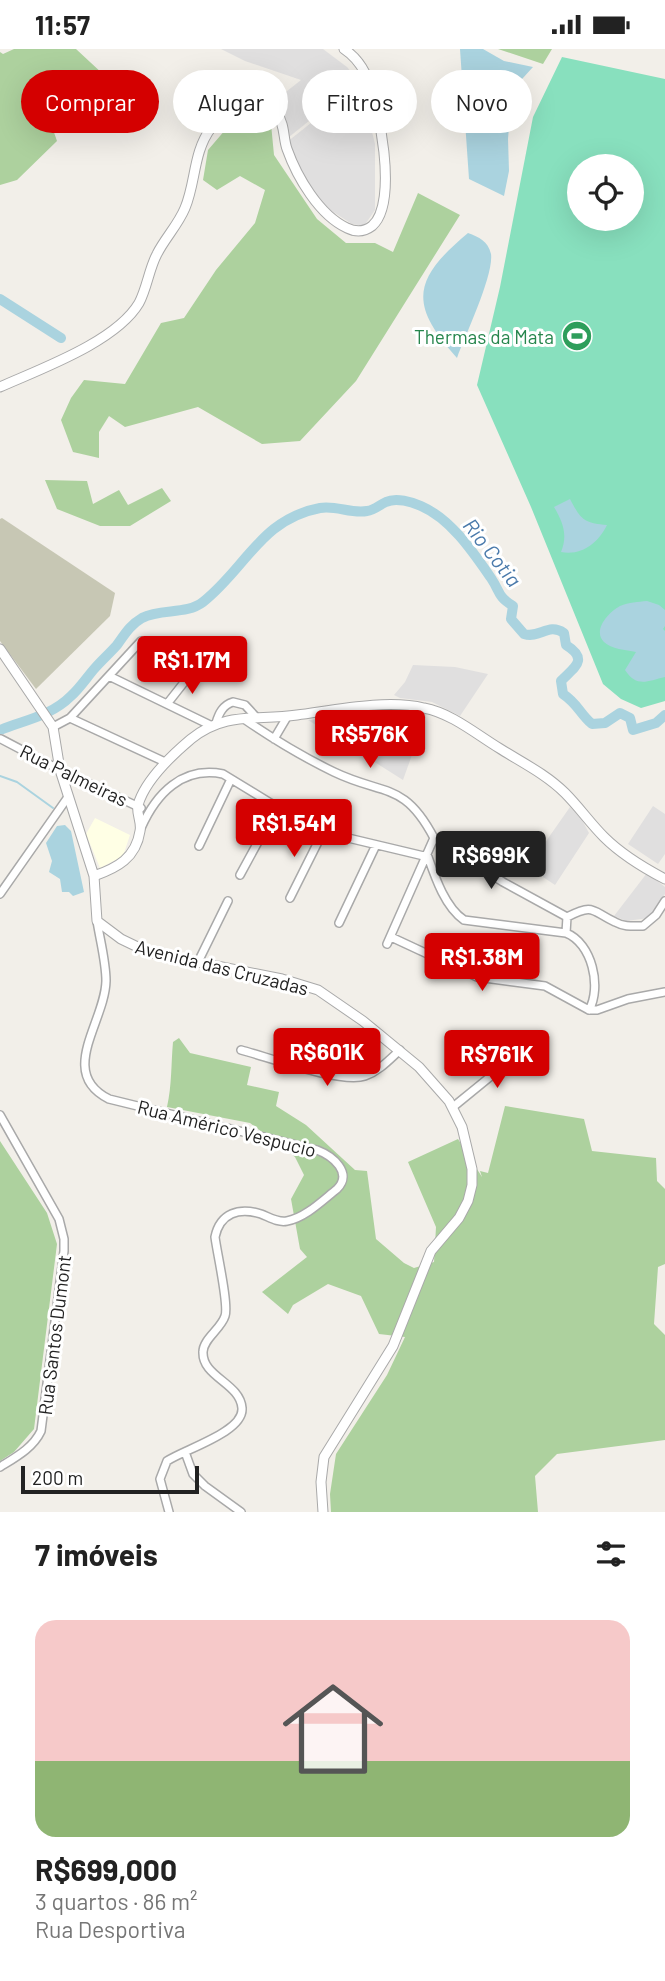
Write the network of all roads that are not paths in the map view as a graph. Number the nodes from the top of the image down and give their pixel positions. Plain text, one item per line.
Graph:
1 (344, 49) edge
2 (0, 387) edge
3 (141, 641) dead end
4 (0, 649) edge
5 (193, 671) dead end
6 (109, 676) junction
7 (167, 704) junction
8 (256, 717) junction
9 (287, 717) junction
10 (70, 718) junction
11 (244, 719) junction
12 (51, 723) junction
13 (213, 724) junction
14 (1, 739) edge
15 (274, 740) junction
16 (164, 762) junction
17 (60, 770) junction
18 (232, 779) junction
19 (68, 797) junction
20 (138, 807) junction
21 (276, 807) junction
22 (149, 811) junction
23 (141, 830) junction
24 (323, 832) junction
25 (434, 838) junction
26 (376, 845) junction
27 (200, 846) dead end
28 (428, 857) junction
29 (240, 875) dead end
30 (93, 876) junction
31 (665, 879) edge
32 (3, 883) edge
33 (0, 894) edge
34 (290, 898) dead end
35 (228, 901) dead end
36 (665, 901) edge
37 (567, 917) junction
38 (97, 921) junction
39 (340, 923) dead end
40 (566, 933) junction
41 (198, 962) junction
42 (665, 992) edge
43 (589, 1010) junction
44 (241, 1050) dead end
45 (400, 1050) junction
46 (523, 1050) dead end
47 (453, 1107) junction
48 (0, 1115) edge
49 (185, 1453) junction
50 (0, 1467) edge
51 (169, 1512) edge
52 (241, 1512) edge
53 (323, 1512) edge

1 - 2 street
3 - 6 street
4 - 12 street
5 - 7 street
6 - 7 street
6 - 10 street
7 - 13 street
8 - 9 street
8 - 11 street
8 - 13 street
9 - 15 street
9 - 31 street
10 - 12 street
10 - 16 street
11 - 13 street
11 - 15 street
12 - 17 street
13 - 16 street
14 - 17 street, Rua Palmeiras
15 - 25 street
16 - 20 street
17 - 19 street
17 - 20 street, Rua Palmeiras
18 - 21 street
18 - 22 street
18 - 27 street
19 - 30 street
19 - 32 street
20 - 22 street, Rua Palmeiras
20 - 23 street
21 - 24 street
21 - 29 street
22 - 23 street
23 - 30 street
24 - 26 street
24 - 34 street
25 - 28 street
25 - 37 street
26 - 28 street
26 - 39 street
28 - 40 street
28 - 43 street
30 - 38 street
32 - 33 street
35 - 41 street
36 - 37 street
37 - 40 street
38 - 41 street, Avenida das Cruzadas
38 - 49 street, Rua Américo Vespucio
40 - 43 street
41 - 45 street, Avenida das Cruzadas
42 - 43 street
44 - 45 street
45 - 47 street, Avenida das Cruzadas
46 - 47 street
47 - 53 street, Avenida das Cruzadas
48 - 50 street, Rua Santos Dumont
49 - 51 street
49 - 52 street

